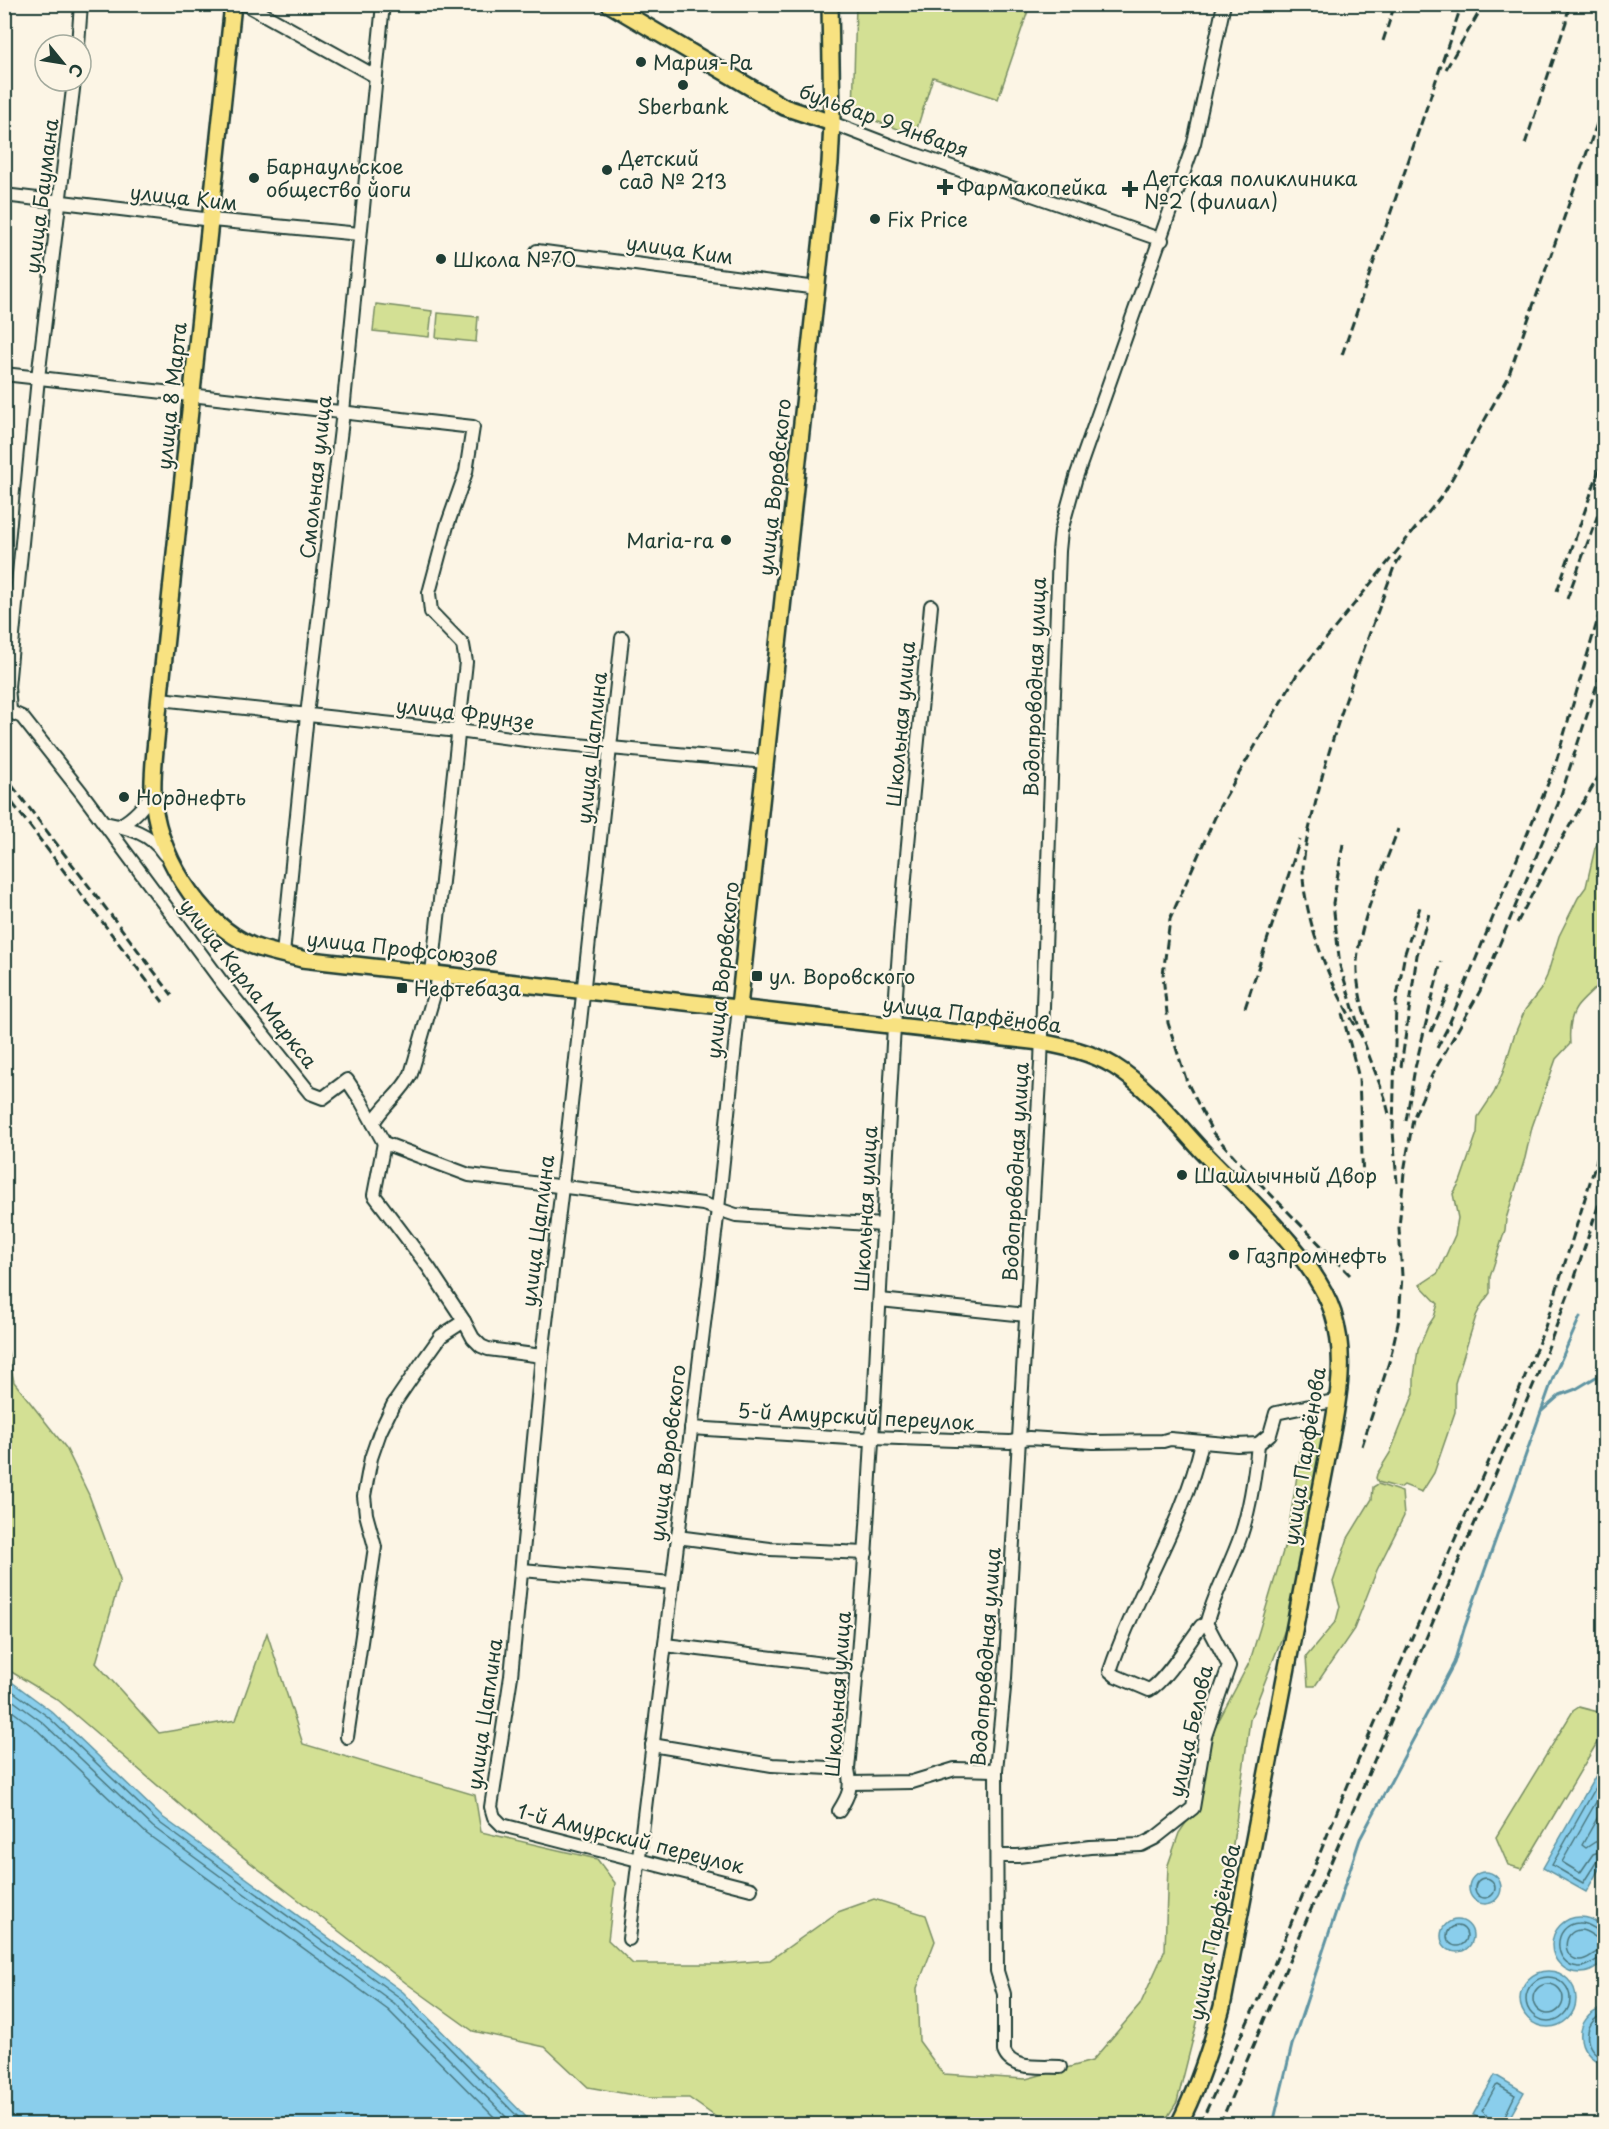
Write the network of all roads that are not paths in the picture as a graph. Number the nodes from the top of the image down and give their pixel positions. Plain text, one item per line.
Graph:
1 (81, 4) edge
2 (233, 4) edge
3 (245, 4) edge
4 (383, 4) edge
5 (609, 4) edge
6 (830, 4) edge
7 (1224, 4) edge
8 (79, 33) edge
9 (375, 76) junction
10 (73, 93) edge
11 (832, 123) junction
12 (4, 195) edge
13 (60, 203) junction
14 (212, 220) junction
15 (360, 234) junction
16 (1162, 240) junction
17 (537, 250) dead end
18 (817, 288) junction
19 (4, 374) edge
20 (38, 378) junction
21 (191, 396) junction
22 (343, 412) junction
23 (931, 606) dead end
24 (622, 638) dead end
25 (160, 699) junction
26 (7, 710) edge
27 (307, 715) junction
28 (458, 731) junction
29 (610, 749) junction
30 (766, 762) junction
31 (153, 792) junction
32 (104, 823) junction
33 (119, 826) junction
34 (172, 865) junction
35 (283, 954) junction
36 (436, 974) junction
37 (584, 989) junction
38 (739, 1008) junction
39 (894, 1025) junction
40 (1040, 1042) junction
41 (373, 1122) junction
42 (384, 1143) junction
43 (562, 1187) junction
44 (718, 1209) junction
45 (883, 1225) junction
46 (880, 1300) junction
47 (1026, 1315) junction
48 (464, 1321) junction
49 (542, 1356) junction
50 (1338, 1400) junction
51 (691, 1428) junction
52 (872, 1437) junction
53 (1019, 1440) junction
54 (1202, 1442) junction
55 (1258, 1444) junction
56 (677, 1538) junction
57 (866, 1553) junction
58 (522, 1570) junction
59 (672, 1583) junction
60 (1206, 1625) junction
61 (665, 1645) junction
62 (858, 1668) junction
63 (347, 1737) dead end
64 (652, 1745) junction
65 (848, 1769) junction
66 (996, 1770) junction
67 (851, 1783) junction
68 (838, 1811) dead end
69 (502, 1825) joint
70 (997, 1856) junction
71 (637, 1859) junction
72 (751, 1889) dead end
73 (629, 1939) dead end
74 (1059, 2067) dead end
75 (1179, 2124) edge

1 - 8 street
2 - 14 main road, улица 8 Марта
3 - 9 street
4 - 9 street, Смольная улица
5 - 11 main road, бульвар 9 Января
6 - 11 main road, улица Воровского
7 - 16 street, Водопроводная улица
9 - 15 street, Смольная улица
10 - 13 street, улица Баумана
11 - 16 street, бульвар 9 Января
11 - 18 main road, улица Воровского
12 - 13 street, улица Ким
13 - 14 street, улица Ким
13 - 20 street, улица Баумана
14 - 15 street, улица Ким
14 - 21 main road, улица 8 Марта
15 - 22 street, Смольная улица
16 - 40 street, Водопроводная улица
17 - 18 street, улица Ким
18 - 30 main road, улица Воровского
19 - 20 street
20 - 21 street
20 - 26 street, улица Баумана
21 - 22 street
21 - 25 main road, улица 8 Марта
22 - 27 street, Смольная улица
22 - 28 street
23 - 39 street, Школьная улица
24 - 29 street, улица Цаплина
25 - 27 street, улица Фрунзе
25 - 31 main road, улица 8 Марта
26 - 32 street, улица Карла Маркса
27 - 28 street, улица Фрунзе
27 - 35 street, Смольная улица
28 - 29 street, улица Фрунзе
28 - 36 street
29 - 30 street, улица Фрунзе
29 - 37 street, улица Цаплина
30 - 38 main road, улица Воровского
31 - 33 street
31 - 34 main road, улица Профсоюзов
32 - 33 street
32 - 41 street, улица Карла Маркса
33 - 34 street
34 - 35 main road, улица Профсоюзов
35 - 36 main road, улица Профсоюзов
36 - 37 main road, улица Профсоюзов
36 - 41 street
37 - 38 main road, улица Профсоюзов
37 - 43 street, улица Цаплина
38 - 39 main road, улица Парфёнова
38 - 44 street, улица Воровского
39 - 40 main road, улица Парфёнова
39 - 45 street, Школьная улица
40 - 47 street, Водопроводная улица
40 - 50 main road, улица Парфёнова
41 - 42 street, улица Карла Маркса
42 - 43 street
42 - 48 street
43 - 44 street
43 - 49 street, улица Цаплина
44 - 45 street
44 - 51 street, улица Воровского
45 - 46 street, Школьная улица
46 - 47 street
46 - 52 street, Школьная улица
47 - 53 street, Водопроводная улица
48 - 49 street
48 - 63 street
49 - 58 street, улица Цаплина
50 - 55 street
50 - 75 main road, улица Парфёнова
51 - 52 street, 5-й Амурский переулок
51 - 56 street, улица Воровского
52 - 53 street, 5-й Амурский переулок
52 - 57 street, Школьная улица
53 - 54 street, 5-й Амурский переулок
53 - 66 street, Водопроводная улица
54 - 55 street, 5-й Амурский переулок
54 - 60 street, улица Белова
55 - 60 street
56 - 57 street
56 - 59 street, улица Воровского
57 - 62 street, Школьная улица
58 - 59 street
58 - 69 street, улица Цаплина
59 - 61 street, улица Воровского
60 - 70 street, улица Белова
61 - 62 street
61 - 64 street, улица Воровского
62 - 65 street, Школьная улица
64 - 65 street
64 - 71 street, улица Воровского
65 - 67 street, Школьная улица
66 - 67 street
66 - 70 street, Водопроводная улица
67 - 68 street, Школьная улица
69 - 71 street, 1-й Амурский переулок
70 - 74 street, Водопроводная улица
71 - 72 street, 1-й Амурский переулок
71 - 73 street, улица Воровского

